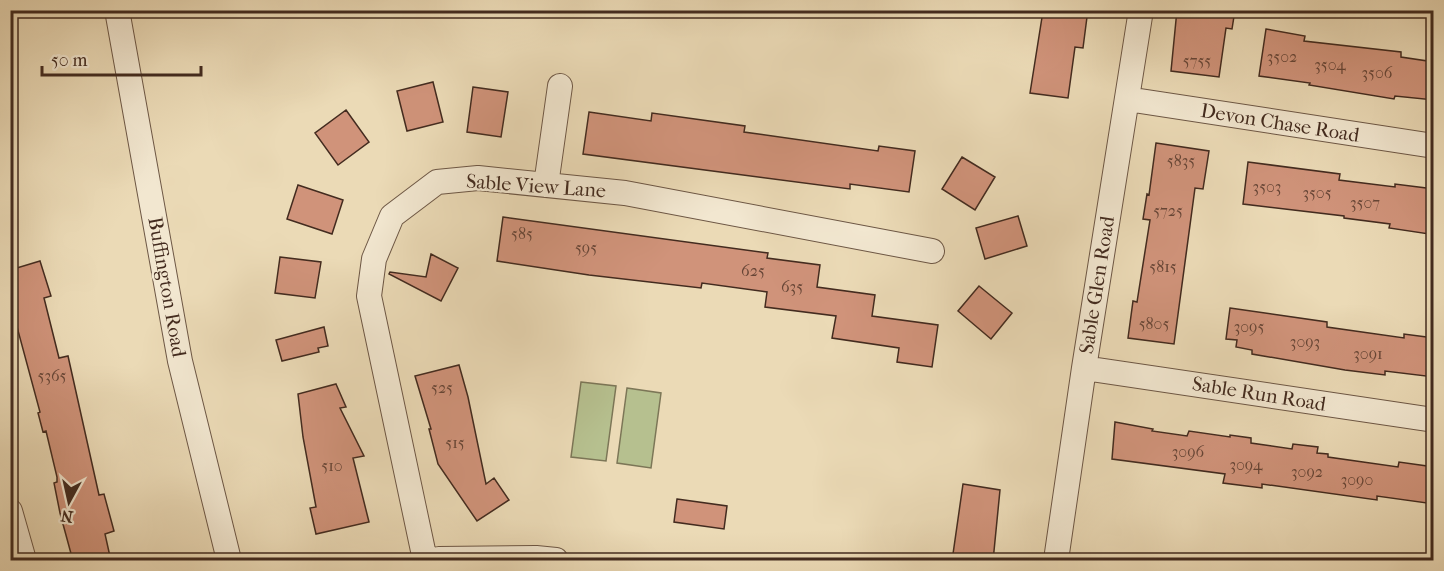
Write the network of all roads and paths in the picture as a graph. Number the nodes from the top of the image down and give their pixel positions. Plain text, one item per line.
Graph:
1 (117, 10) edge
2 (1141, 10) edge
3 (560, 86) dead end
4 (1127, 99) junction
5 (1434, 146) edge
6 (546, 185) junction
7 (932, 251) dead end
8 (1084, 368) junction
9 (1434, 420) edge
10 (10, 511) edge
11 (24, 561) edge
12 (229, 561) edge
13 (425, 561) edge
14 (435, 561) edge
15 (556, 561) edge
16 (1056, 561) edge

1 - 12 street, Buffington Road
2 - 4 street, Sable Glen Road
3 - 6 street
4 - 5 street, Devon Chase Road
4 - 8 street, Sable Glen Road
6 - 7 street, Sable View Lane
6 - 13 street, Sable View Lane
8 - 9 street, Sable Run Road
8 - 16 street, Sable Glen Road
10 - 11 street
14 - 15 street

